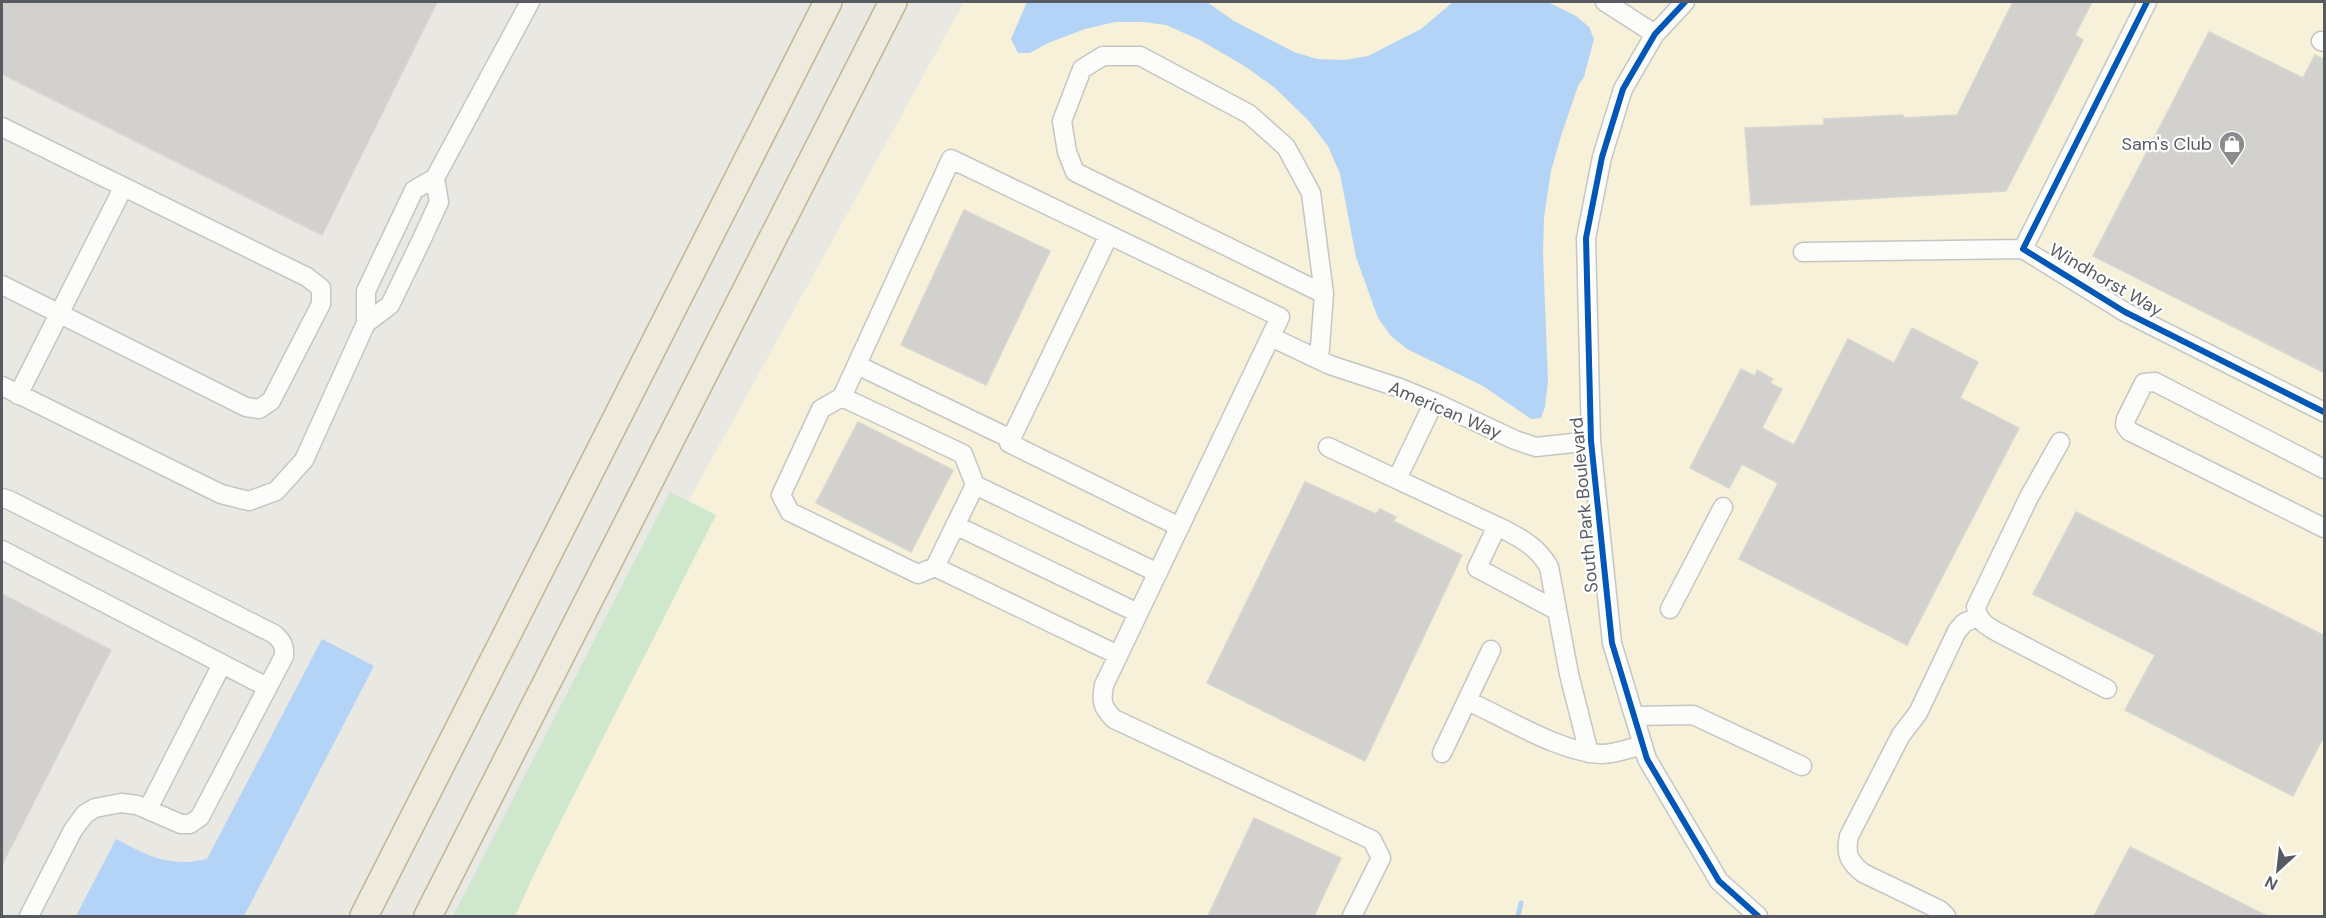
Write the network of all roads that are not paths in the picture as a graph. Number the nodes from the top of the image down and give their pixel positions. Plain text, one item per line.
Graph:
1 (530, 2) edge
2 (893, 2) edge
3 (910, 2) edge
4 (1605, 2) edge
5 (1684, 2) edge
6 (2147, 2) edge
7 (827, 3) edge
8 (1655, 34) junction
9 (842, 103) junction
10 (2, 127) edge
11 (435, 178) junction
12 (123, 188) junction
13 (1109, 235) junction
14 (2023, 249) junction
15 (1803, 252) dead end
16 (2, 285) edge
17 (1324, 294) junction
18 (61, 314) junction
19 (366, 323) junction
20 (1271, 337) junction
21 (1319, 360) junction
22 (857, 365) junction
23 (2, 386) edge
24 (18, 394) junction
25 (842, 397) junction
26 (1434, 402) junction
27 (2325, 412) edge
28 (1011, 439) junction
29 (1591, 441) junction
30 (2060, 442) dead end
31 (1328, 447) dead end
32 (2325, 469) edge
33 (1397, 479) junction
34 (975, 485) junction
35 (2, 498) edge
36 (1723, 507) dead end
37 (955, 525) junction
38 (1497, 526) junction
39 (1180, 527) junction
40 (2325, 528) edge
41 (2, 550) edge
42 (935, 567) junction
43 (1158, 573) junction
44 (1670, 609) dead end
45 (1556, 610) junction
46 (1138, 613) junction
47 (1977, 617) junction
48 (1491, 650) dead end
49 (1118, 655) junction
50 (222, 664) junction
51 (267, 687) junction
52 (2107, 689) dead end
53 (1468, 701) junction
54 (1634, 716) junction
55 (1643, 746) junction
56 (1442, 753) dead end
57 (1590, 753) junction
58 (1802, 766) dead end
59 (148, 809) junction
60 (29, 916) edge
61 (364, 916) edge
62 (428, 916) edge
63 (1352, 916) edge
64 (1758, 916) edge
65 (1946, 916) edge

1 - 11 street
2 - 9 highway
3 - 9 highway
4 - 8 street
5 - 8 street, South Park Boulevard
6 - 14 street, Windhorst Way
7 - 61 highway
8 - 29 street, South Park Boulevard
9 - 62 highway
10 - 12 street
11 - 19 street
11 - 19 street
12 - 18 street
12 - 18 street
13 - 20 street
13 - 22 street
13 - 28 street
14 - 15 street
14 - 27 street, Windhorst Way
16 - 18 street
17 - 17 street
17 - 21 street
18 - 24 street
19 - 24 street
20 - 21 street, American Way
20 - 39 street
21 - 26 street, American Way
22 - 25 street
22 - 28 street
23 - 24 street
25 - 34 street
25 - 42 street
26 - 29 street, American Way
26 - 33 street
28 - 39 street
29 - 54 street, South Park Boulevard
30 - 47 street
31 - 33 street
32 - 40 street
33 - 38 street
34 - 37 street
34 - 43 street
35 - 51 street
36 - 44 street
37 - 42 street
37 - 46 street
38 - 45 street
38 - 45 street
39 - 43 street
41 - 50 street
42 - 49 street
43 - 46 street
45 - 57 street
46 - 49 street
47 - 52 street
47 - 65 street
48 - 53 street
49 - 63 street
50 - 51 street
50 - 59 street
51 - 59 street
53 - 56 street
53 - 57 street
54 - 55 street, South Park Boulevard
54 - 58 street
55 - 57 street
55 - 64 street, South Park Boulevard
59 - 60 street

